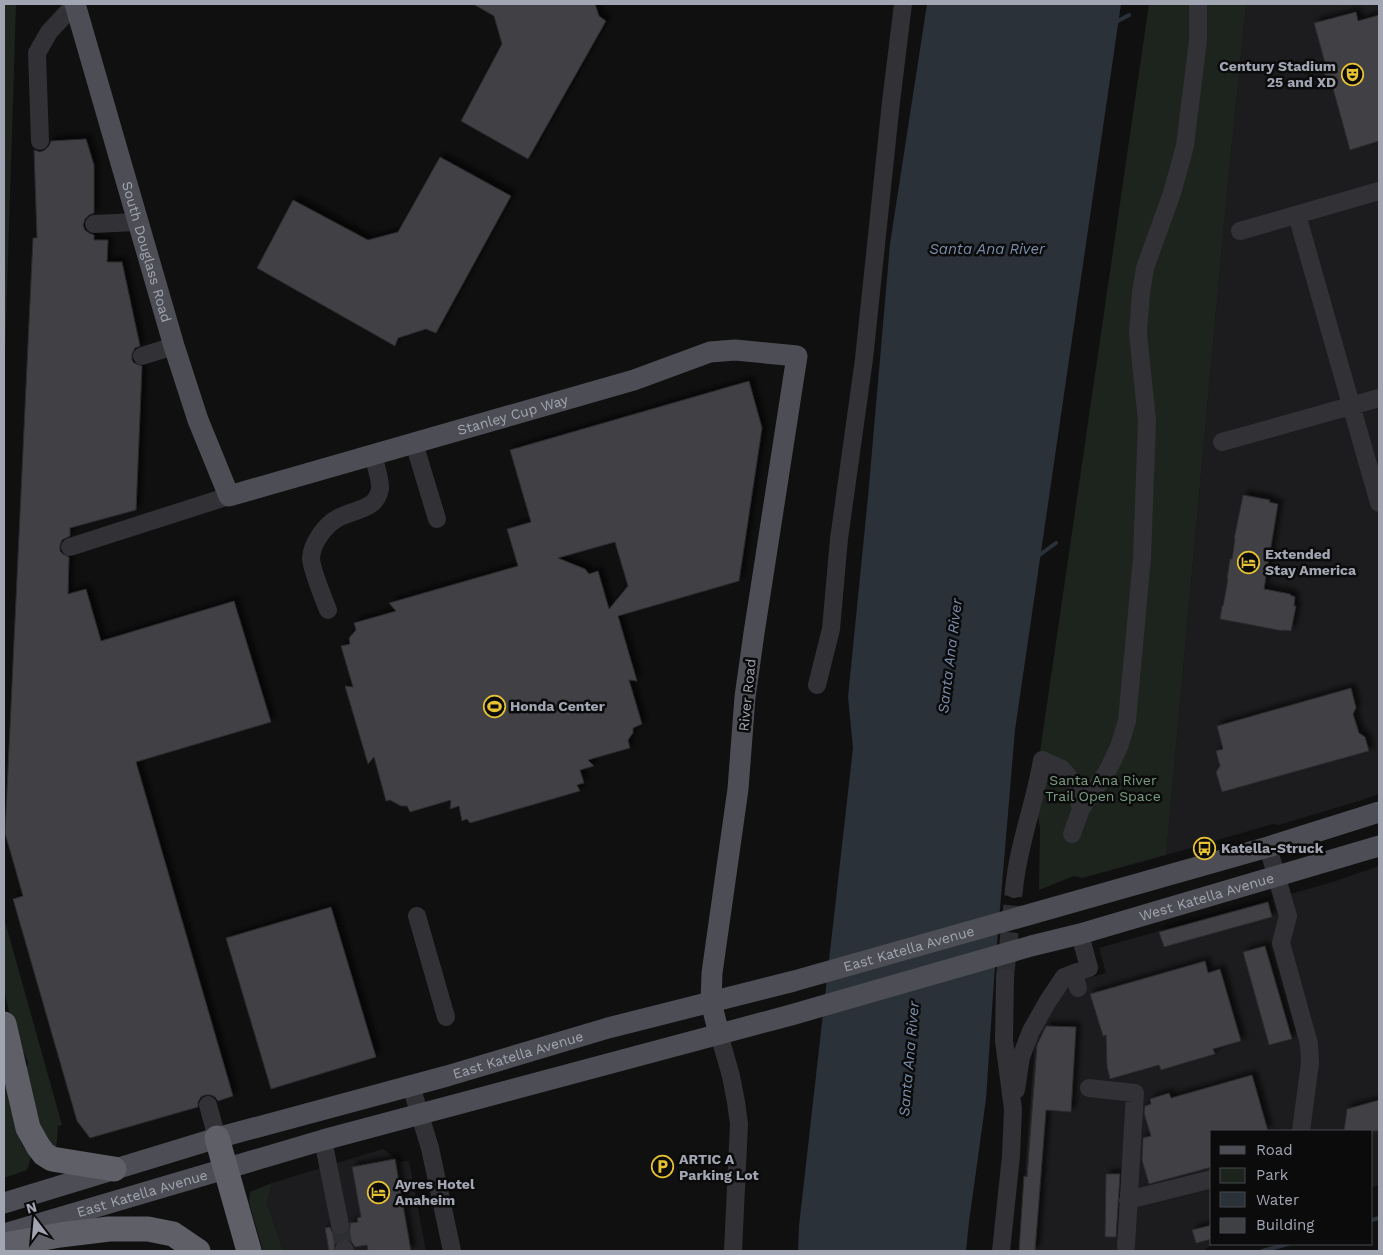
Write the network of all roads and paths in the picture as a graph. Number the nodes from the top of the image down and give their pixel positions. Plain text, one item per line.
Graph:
1 (75, 4) edge
2 (903, 4) edge
3 (1198, 4) edge
4 (40, 141) dead end
5 (1379, 191) edge
6 (1297, 215) junction
7 (138, 222) junction
8 (94, 224) dead end
9 (1240, 231) dead end
10 (174, 346) junction
11 (142, 356) dead end
12 (797, 356) joint
13 (1379, 398) edge
14 (1351, 406) junction
15 (1222, 442) dead end
16 (414, 443) junction
17 (373, 455) junction
18 (229, 496) junction
19 (1379, 503) edge
20 (437, 519) dead end
21 (70, 547) dead end
22 (328, 610) dead end
23 (817, 685) dead end
24 (1081, 809) junction
25 (1379, 812) edge
26 (1072, 834) dead end
27 (1379, 846) edge
28 (1268, 847) junction
29 (1276, 876) junction
30 (1014, 889) tunnel mouth
31 (417, 916) dead end
32 (1080, 934) junction
33 (1032, 946) joint
34 (1005, 977) tunnel mouth
35 (711, 1002) junction
36 (446, 1017) dead end
37 (4, 1024) edge
38 (719, 1034) junction
39 (412, 1086) junction
40 (1089, 1088) dead end
41 (208, 1104) dead end
42 (1013, 1109) junction
43 (420, 1114) junction
44 (1301, 1130) edge
45 (217, 1138) junction
46 (323, 1140) junction
47 (225, 1168) junction
48 (114, 1169) junction
49 (1210, 1180) edge
50 (1128, 1200) junction
51 (4, 1203) edge
52 (340, 1225) tunnel mouth
53 (4, 1234) edge
54 (4, 1245) edge
55 (1126, 1246) dead end
56 (198, 1251) edge
57 (249, 1251) edge
58 (452, 1251) edge
59 (733, 1251) edge
60 (1001, 1251) edge

1 - 4 street
1 - 7 main road, South Douglass Road
2 - 23 street
3 - 24 street
5 - 6 street
6 - 9 street
6 - 14 street
7 - 8 street
7 - 10 main road, South Douglass Road
10 - 11 street
10 - 18 main road, South Douglass Road
12 - 16 main road, Stanley Cup Way
12 - 35 main road, River Road
13 - 14 street
14 - 15 street
14 - 19 street
16 - 17 main road, Stanley Cup Way
16 - 20 street
17 - 18 main road, Stanley Cup Way
17 - 22 street
18 - 21 street
24 - 26 street
24 - 30 street
25 - 28 main road
27 - 29 main road, West Katella Avenue
28 - 29 street
28 - 35 main road, East Katella Avenue
29 - 32 main road, West Katella Avenue
29 - 44 street
31 - 36 street
32 - 33 main road, West Katella Avenue
32 - 42 street
33 - 38 main road, East Katella Avenue
34 - 42 street
35 - 38 main road, River Road
35 - 39 main road, East Katella Avenue
37 - 48 highway
38 - 43 main road, East Katella Avenue
38 - 59 street
39 - 43 street
39 - 45 main road, East Katella Avenue
40 - 50 street
41 - 45 street
42 - 60 street
43 - 46 main road, East Katella Avenue
43 - 58 street
45 - 47 highway
45 - 48 main road, East Katella Avenue
46 - 47 main road, East Katella Avenue
46 - 52 street
47 - 53 main road, East Katella Avenue
47 - 57 highway
48 - 51 main road, East Katella Avenue
49 - 50 street
50 - 55 street
54 - 56 highway

